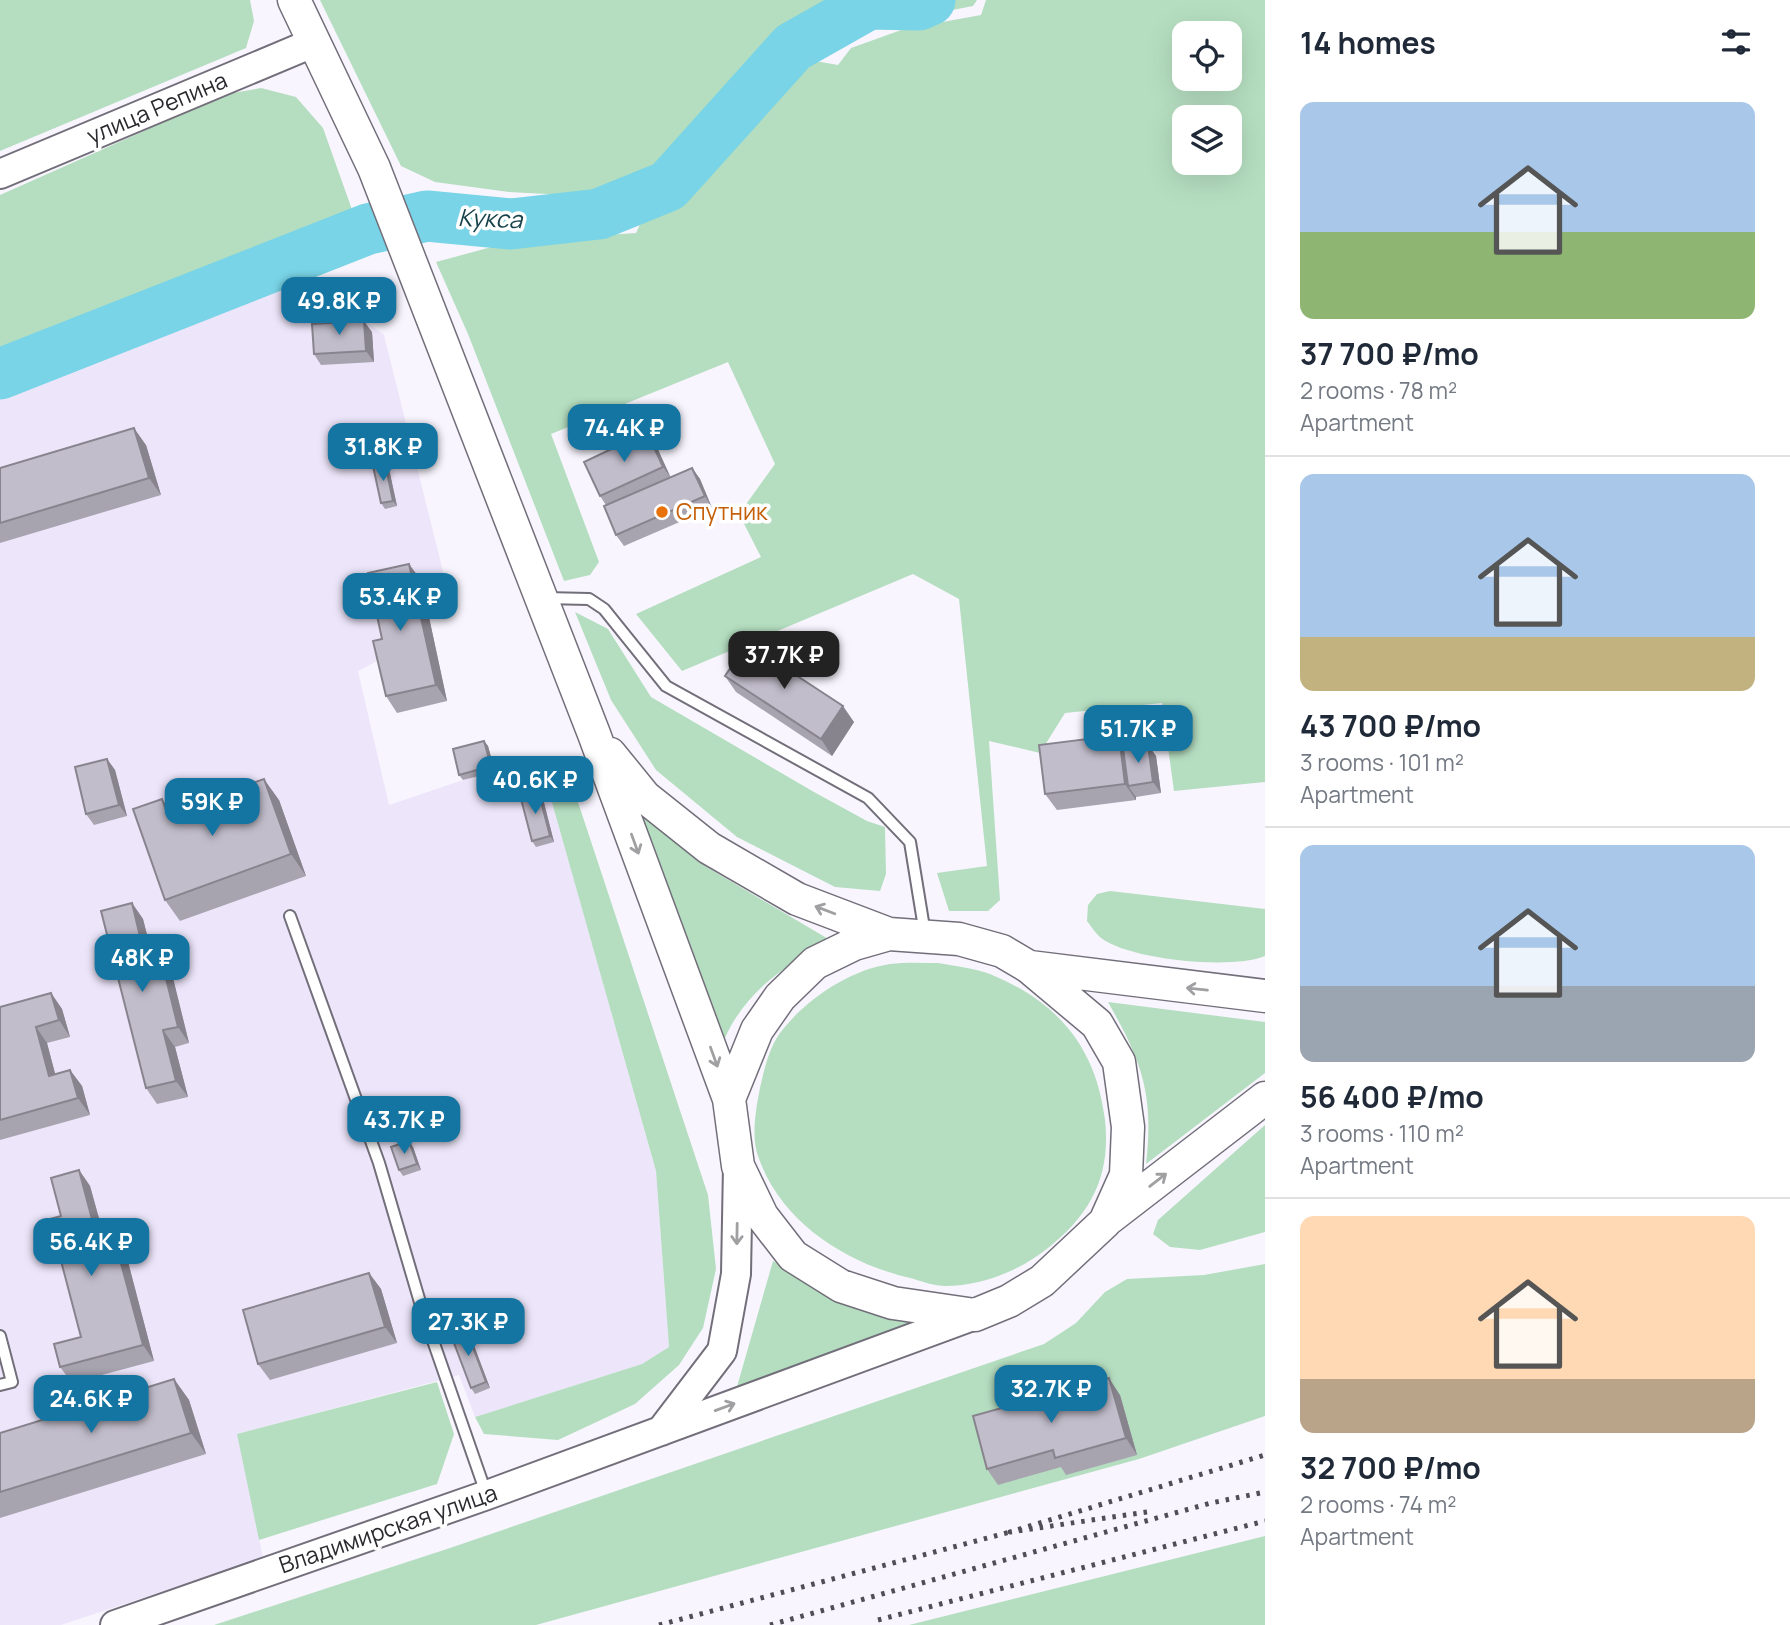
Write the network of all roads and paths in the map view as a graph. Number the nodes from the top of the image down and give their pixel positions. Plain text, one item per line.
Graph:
1 (294, 0) edge
2 (315, 42) junction
3 (0, 174) edge
4 (541, 598) junction
5 (594, 734) junction
6 (290, 916) dead end
7 (889, 934) junction
8 (925, 937) junction
9 (1029, 967) junction
10 (1265, 996) edge
11 (1265, 1098) edge
12 (729, 1099) junction
13 (737, 1166) junction
14 (1105, 1222) junction
15 (975, 1315) junction
16 (0, 1336) edge
17 (0, 1385) edge
18 (661, 1431) junction
19 (487, 1495) junction
20 (115, 1625) edge

1 - 2 main road
2 - 3 street, улица Репина
2 - 4 main road
4 - 5 main road
4 - 8 lane
7 -> 5 main road
5 -> 12 main road
6 - 19 lane
7 - 8 main road
7 - 12 main road
8 - 9 main road
10 -> 9 main road
9 - 14 main road
14 -> 11 main road
12 - 13 main road
13 - 15 main road
13 -> 18 street
14 - 15 main road
18 -> 15 street, Владимирская улица
16 - 17 lane
18 - 19 street, Владимирская улица
19 - 20 street, Владимирская улица

